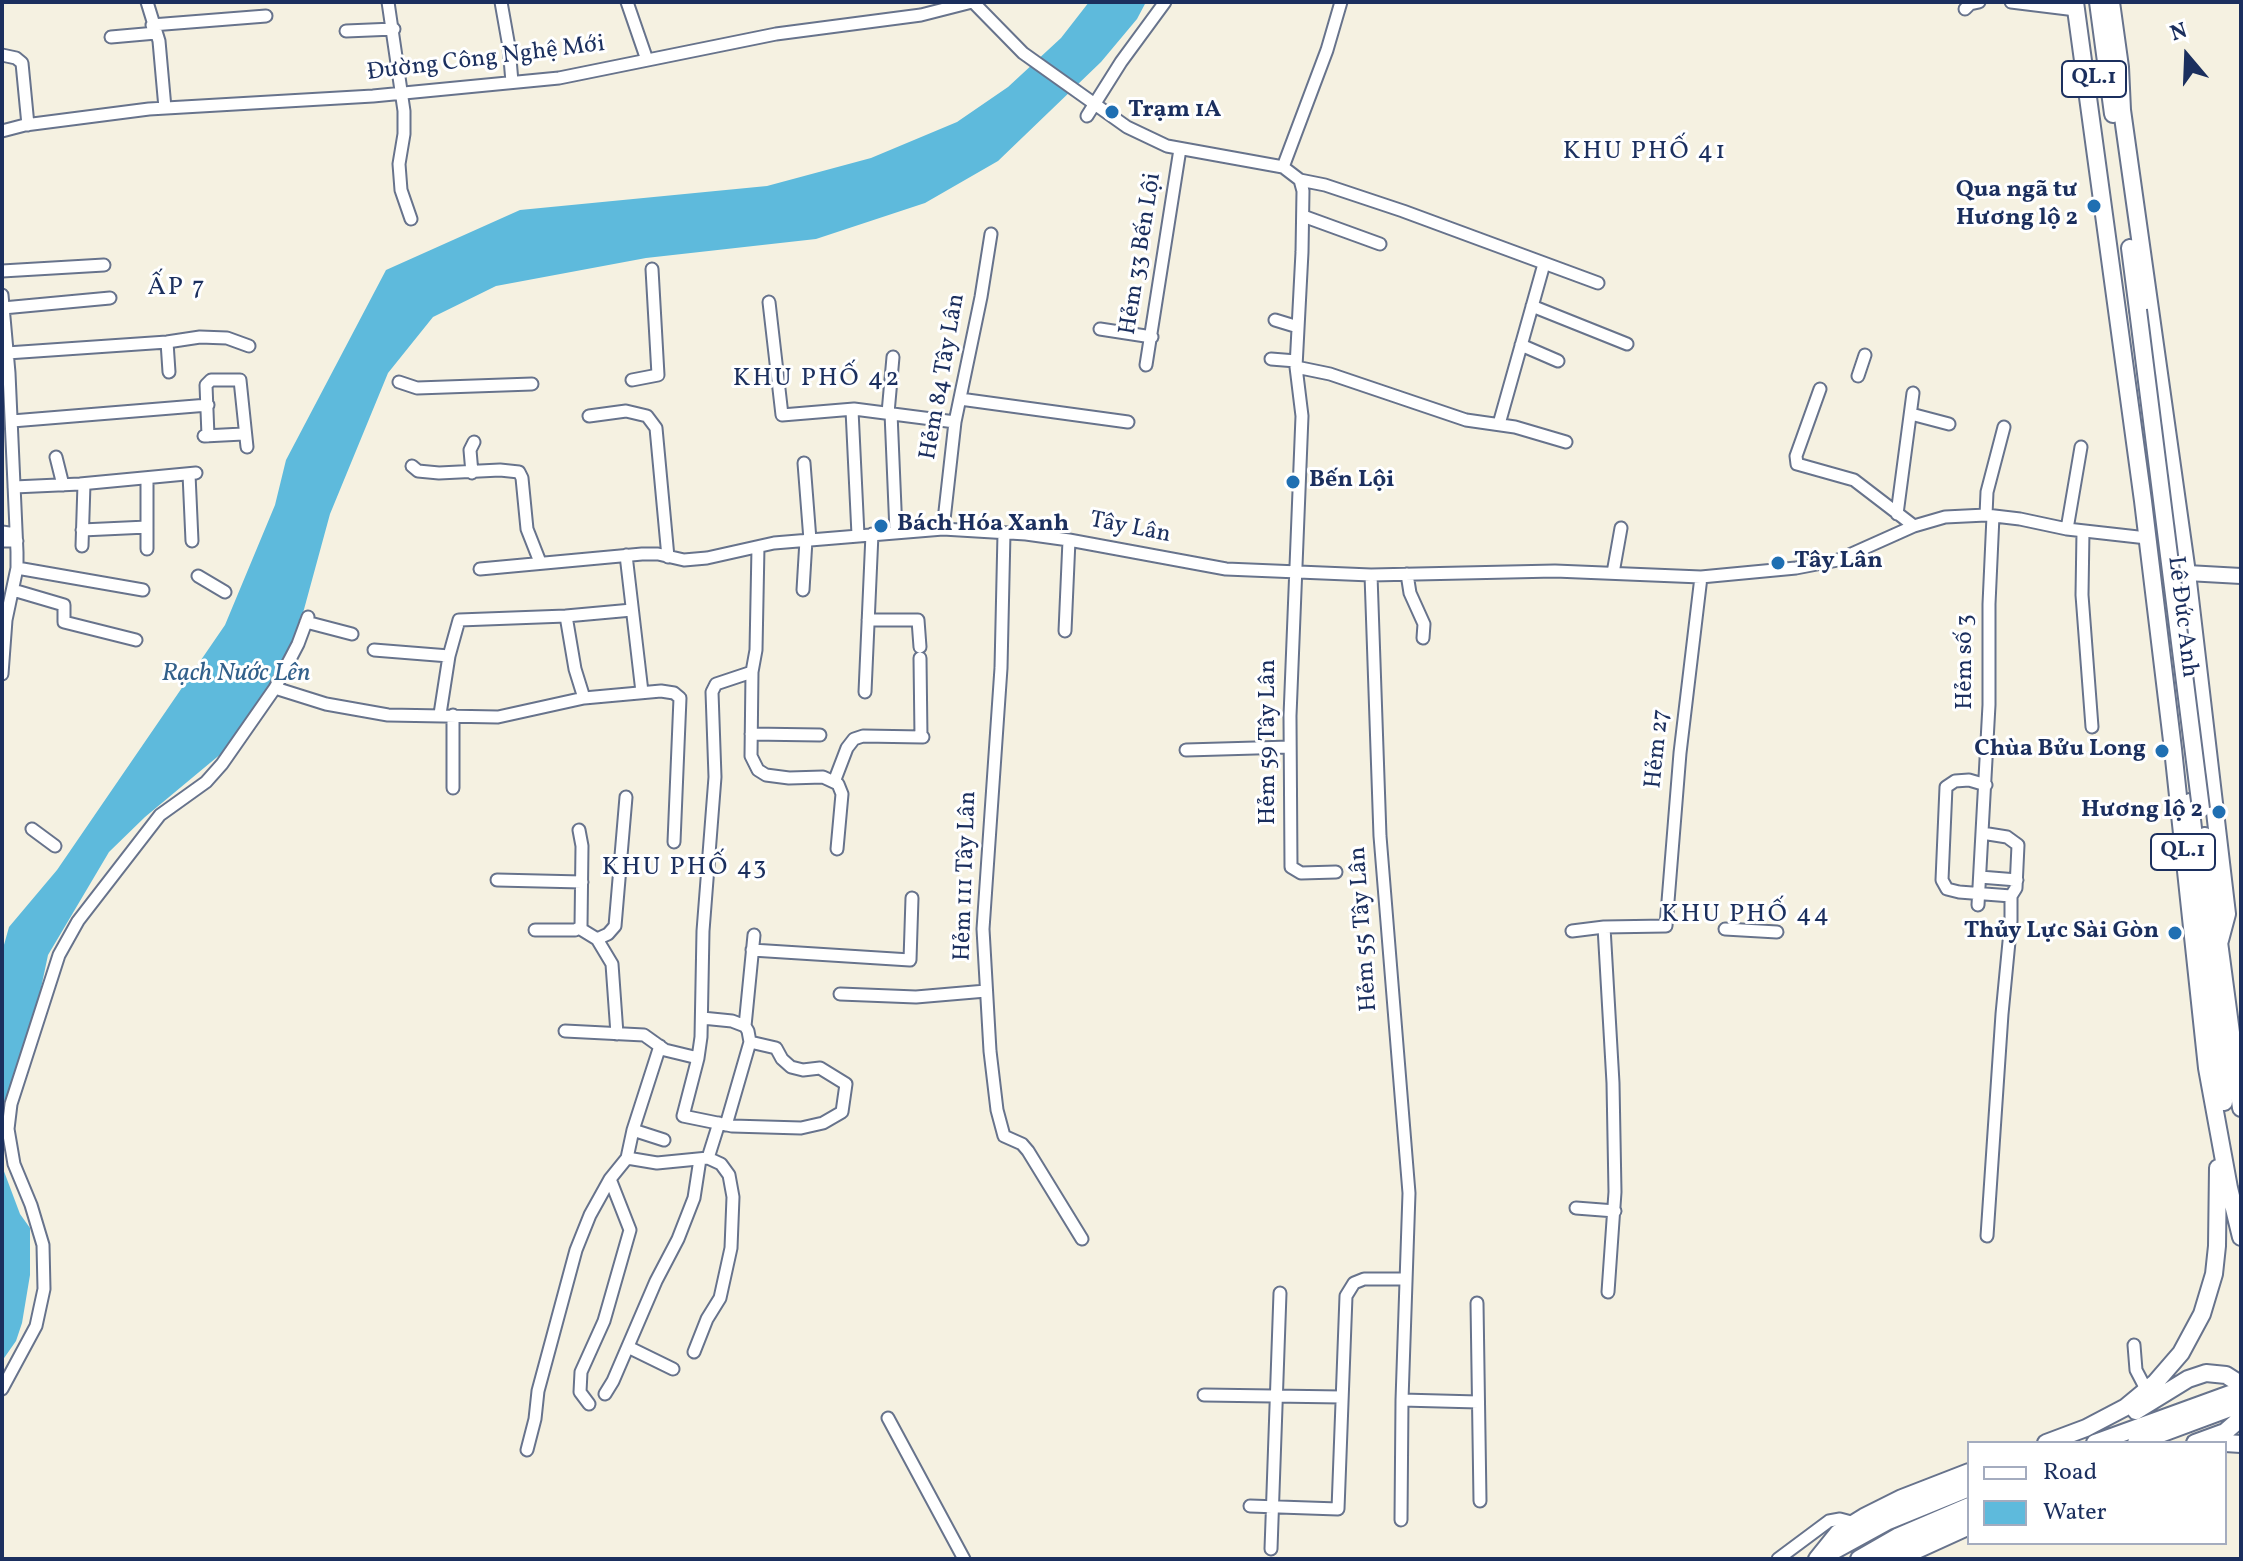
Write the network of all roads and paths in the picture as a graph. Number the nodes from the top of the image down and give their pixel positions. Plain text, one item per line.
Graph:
1 (147, 2) edge
2 (388, 2) edge
3 (501, 2) edge
4 (627, 2) edge
5 (972, 2) edge
6 (1165, 2) edge
7 (1341, 2) edge
8 (1979, 2) edge
9 (2011, 2) edge
10 (2098, 2) edge
11 (2111, 2) edge
12 (2078, 5) edge
13 (1965, 9) dead end
14 (266, 16) dead end
15 (154, 29) junction
16 (394, 29) junction
17 (346, 31) dead end
18 (111, 37) dead end
19 (2085, 46) junction
20 (2, 55) edge
21 (647, 60) junction
22 (512, 82) junction
23 (401, 93) junction
24 (1096, 104) junction
25 (165, 108) junction
26 (1087, 116) dead end
27 (28, 125) junction
28 (2, 131) edge
29 (1180, 149) junction
30 (2105, 156) junction
31 (1283, 167) junction
32 (1300, 180) junction
33 (1303, 216) junction
34 (411, 219) dead end
35 (991, 234) dead end
36 (1380, 244) dead end
37 (1544, 264) junction
38 (104, 265) dead end
39 (652, 269) dead end
40 (2, 271) edge
41 (1598, 283) dead end
42 (2, 295) edge
43 (110, 298) dead end
44 (769, 302) dead end
45 (1532, 306) junction
46 (3, 308) edge
47 (1275, 320) dead end
48 (1298, 327) junction
49 (1100, 329) dead end
50 (1152, 337) junction
51 (167, 342) junction
52 (1627, 344) dead end
53 (1521, 345) junction
54 (249, 346) dead end
55 (7, 353) junction
56 (1865, 355) dead end
57 (893, 357) dead end
58 (1271, 359) dead end
59 (1558, 361) dead end
60 (1296, 364) junction
61 (1146, 365) dead end
62 (169, 372) dead end
63 (1858, 376) dead end
64 (632, 380) dead end
65 (399, 382) dead end
66 (532, 384) dead end
67 (1820, 389) dead end
68 (1913, 393) dead end
69 (960, 399) junction
70 (208, 405) junction
71 (852, 410) junction
72 (890, 413) junction
73 (1911, 414) junction
74 (589, 416) dead end
75 (12, 421) junction
76 (955, 422) junction
77 (1128, 422) dead end
78 (1499, 424) junction
79 (1949, 424) dead end
80 (2004, 427) dead end
81 (243, 434) junction
82 (474, 442) dead end
83 (1566, 442) dead end
84 (247, 447) dead end
85 (2081, 447) dead end
86 (56, 457) dead end
87 (804, 463) dead end
88 (412, 466) dead end
89 (472, 473) junction
90 (147, 478) junction
91 (84, 484) junction
92 (63, 485) junction
93 (14, 487) junction
94 (2177, 500) junction
95 (2143, 501) junction
96 (1897, 514) junction
97 (1990, 515) junction
98 (1914, 526) junction
99 (147, 527) junction
100 (1621, 528) dead end
101 (943, 529) junction
102 (2067, 529) junction
103 (82, 530) junction
104 (2083, 531) junction
105 (2, 532) edge
106 (896, 532) junction
107 (1004, 533) junction
108 (872, 534) junction
109 (858, 535) junction
110 (16, 538) junction
111 (2147, 538) junction
112 (808, 540) junction
113 (1069, 540) junction
114 (2, 541) edge
115 (192, 541) dead end
116 (82, 546) dead end
117 (758, 547) junction
118 (147, 549) dead end
119 (626, 555) junction
120 (668, 557) junction
121 (540, 562) junction
122 (17, 568) junction
123 (480, 569) dead end
124 (1295, 572) junction
125 (1613, 573) junction
126 (2187, 573) junction
127 (1407, 574) junction
128 (1371, 575) junction
129 (198, 576) dead end
130 (2241, 576) edge
131 (1701, 577) junction
132 (13, 590) junction
133 (143, 590) dead end
134 (803, 590) dead end
135 (225, 592) dead end
136 (632, 610) junction
137 (566, 616) junction
138 (2157, 617) junction
139 (2191, 617) junction
140 (868, 620) junction
141 (1065, 631) dead end
142 (352, 634) dead end
143 (1423, 638) dead end
144 (136, 640) dead end
145 (374, 650) dead end
146 (449, 656) junction
147 (752, 672) junction
148 (2, 674) edge
149 (275, 688) junction
150 (642, 692) junction
151 (865, 692) dead end
152 (584, 698) junction
153 (440, 714) junction
154 (453, 715) junction
155 (2092, 727) dead end
156 (751, 734) junction
157 (820, 735) dead end
158 (1290, 747) junction
159 (1186, 750) dead end
160 (834, 782) junction
161 (1986, 785) junction
162 (453, 788) dead end
163 (626, 797) dead end
164 (579, 830) dead end
165 (36, 831) dead end
166 (1982, 833) junction
167 (674, 842) dead end
168 (53, 844) dead end
169 (837, 849) dead end
170 (1336, 872) dead end
171 (1980, 877) junction
172 (497, 880) dead end
173 (2017, 880) junction
174 (582, 882) junction
175 (2011, 896) junction
176 (912, 898) dead end
177 (1979, 900) junction
178 (2207, 900) junction
179 (1604, 927) junction
180 (579, 928) junction
181 (1725, 929) dead end
182 (535, 930) dead end
183 (1572, 931) dead end
184 (1777, 932) dead end
185 (754, 935) dead end
186 (597, 939) junction
187 (752, 950) junction
188 (2220, 950) junction
189 (986, 991) junction
190 (840, 994) dead end
191 (2234, 999) edge
192 (702, 1018) junction
193 (745, 1026) junction
194 (2241, 1030) edge
195 (565, 1031) dead end
196 (617, 1034) junction
197 (750, 1042) junction
198 (660, 1046) junction
199 (698, 1058) junction
200 (2225, 1102) edge
201 (722, 1124) junction
202 (633, 1130) junction
203 (664, 1140) dead end
204 (2220, 1140) junction
205 (627, 1158) junction
206 (704, 1158) junction
207 (610, 1179) junction
208 (2241, 1200) edge
209 (1576, 1208) dead end
210 (1615, 1211) junction
211 (1987, 1236) dead end
212 (2241, 1237) edge
213 (1082, 1239) dead end
214 (1406, 1279) junction
215 (1608, 1292) dead end
216 (1280, 1293) dead end
217 (1477, 1303) dead end
218 (2134, 1345) dead end
219 (631, 1349) junction
220 (694, 1352) dead end
221 (673, 1369) dead end
222 (2152, 1385) junction
223 (2, 1389) edge
224 (2241, 1390) edge
225 (605, 1394) dead end
226 (1204, 1395) dead end
227 (1276, 1395) junction
228 (1342, 1397) junction
229 (1402, 1400) junction
230 (1478, 1402) junction
231 (589, 1404) dead end
232 (2241, 1404) edge
233 (888, 1418) dead end
234 (2241, 1418) edge
235 (2090, 1436) edge
236 (2059, 1441) edge
237 (2141, 1441) edge
238 (2200, 1441) edge
239 (527, 1450) dead end
240 (1967, 1473) edge
241 (1967, 1489) edge
242 (1480, 1501) dead end
243 (1250, 1506) dead end
244 (1273, 1506) junction
245 (1967, 1507) edge
246 (1967, 1519) edge
247 (1401, 1520) dead end
248 (1855, 1523) junction
249 (1967, 1530) edge
250 (1271, 1549) dead end
251 (964, 1559) edge
252 (1778, 1559) edge
253 (1818, 1559) edge
254 (1859, 1559) edge
255 (1882, 1559) edge
256 (1903, 1559) edge

1 - 15 street
2 - 16 street
3 - 22 street
4 - 21 street
5 - 21 street, Đường Công Nghệ Mới
5 - 24 street
6 - 24 street
7 - 31 street
8 - 13 street
9 - 12 street
10 - 30 highway, Lê Đức Anh / QL.1
11 - 94 highway, Lê Đức Anh / QL.1
12 - 19 highway, Lê Đức Anh / QL.1
14 - 15 street
15 - 18 street
15 - 25 street
16 - 17 street
16 - 23 street
19 - 30 highway, Lê Đức Anh / QL.1
19 - 30 highway, Lê Đức Anh / QL.1
20 - 27 street
21 - 22 street, Đường Công Nghệ Mới
22 - 23 street, Đường Công Nghệ Mới
23 - 25 street, Đường Công Nghệ Mới
23 - 34 street
24 - 26 street
24 - 29 street
25 - 27 street, Đường Công Nghệ Mới
27 - 28 street, Đường Công Nghệ Mới
29 - 31 street
29 - 50 street, Hẻm 33 Bến Lội
30 - 95 highway, Lê Đức Anh / QL.1
30 - 178 highway, Lê Đức Anh / QL.1
31 - 32 street
32 - 33 street
32 - 37 street
33 - 36 street
33 - 48 street
35 - 69 street, Hẻm 84 Tây Lân
37 - 41 street
37 - 45 street
38 - 40 street
39 - 64 street
42 - 46 street
43 - 46 street
44 - 71 street
45 - 52 street
45 - 53 street
46 - 55 street
47 - 48 street
48 - 60 street
49 - 50 street
50 - 61 street, Hẻm 33 Bến Lội
51 - 54 street
51 - 55 street
51 - 62 street
53 - 59 street
53 - 78 street
55 - 75 street
56 - 63 street
57 - 72 street
58 - 60 street
60 - 78 street
60 - 124 street
65 - 66 street
67 - 96 street
68 - 73 street
69 - 76 street, Hẻm 84 Tây Lân
69 - 77 street
70 - 75 street
70 - 81 street
70 - 81 street
71 - 72 street
71 - 109 street
72 - 76 street
72 - 106 street
73 - 79 street
73 - 96 street
74 - 120 street
75 - 93 street
76 - 101 street, Hẻm 84 Tây Lân
78 - 83 street
80 - 97 street, Hẻm số 3
81 - 84 street
82 - 89 street
85 - 102 street
86 - 92 street
87 - 112 street
88 - 89 street
89 - 121 street
90 - 91 street
90 - 99 street
90 - 115 street
91 - 92 street
91 - 103 street
92 - 93 street
93 - 110 street
94 - 95 highway
94 - 126 highway, Lê Đức Anh / QL.1
95 - 111 highway, Lê Đức Anh / QL.1
96 - 98 street
97 - 98 street, Tây Lân
97 - 102 street, Tây Lân
97 - 161 street, Hẻm số 3
98 - 131 street, Tây Lân
99 - 103 street
99 - 118 street
100 - 125 street
101 - 106 street, Tây Lân
101 - 107 street, Tây Lân
102 - 104 street, Tây Lân
103 - 116 street
104 - 111 street, Tây Lân
104 - 155 street
105 - 110 street
106 - 108 street, Tây Lân
107 - 113 street, Tây Lân
107 - 189 street, Hẻm 111 Tây Lân
108 - 109 street, Tây Lân
108 - 140 street
109 - 112 street, Tây Lân
110 - 114 street
110 - 122 street
111 - 126 highway
111 - 138 highway, Lê Đức Anh / QL.1
112 - 117 street, Tây Lân
112 - 134 street
113 - 124 street, Tây Lân
113 - 141 street
117 - 120 street, Tây Lân
117 - 147 street
119 - 120 street, Tây Lân
119 - 121 street, Tây Lân
119 - 136 street
121 - 123 street, Tây Lân
122 - 132 street
122 - 133 street
124 - 128 street, Tây Lân
124 - 158 street, Hẻm 59 Tây Lân
125 - 127 street, Tây Lân
125 - 131 street, Tây Lân
126 - 130 main road
126 - 139 highway, Lê Đức Anh / QL.1
127 - 128 street, Tây Lân
127 - 143 street
128 - 214 street, Hẻm 55 Tây Lân
129 - 135 street
131 - 179 street, Hẻm 27
132 - 144 street
132 - 148 street
136 - 137 street
136 - 150 street
137 - 146 street
137 - 152 street
138 - 139 highway
138 - 200 highway, Lê Đức Anh / QL.1
139 - 188 highway, Lê Đức Anh / QL.1
140 - 151 street
140 - 160 street
142 - 149 street
145 - 146 street
146 - 153 street
147 - 156 street
147 - 192 street
149 - 153 street
149 - 223 street
150 - 152 street
150 - 167 street
152 - 154 street
153 - 154 street
154 - 162 street
156 - 157 street
156 - 160 street
158 - 159 street
158 - 170 street, Hẻm 59 Tây Lân
160 - 169 street
161 - 166 street, Hẻm số 3
161 - 177 street
163 - 186 street
164 - 174 street
165 - 168 street
166 - 171 street, Hẻm số 3
166 - 173 street
171 - 173 street
171 - 177 street, Hẻm số 3
172 - 174 street
173 - 175 street
174 - 180 street
175 - 177 street
175 - 211 street
176 - 187 street
178 - 188 highway, Lê Đức Anh / QL.1
178 - 200 highway, Lê Đức Anh / QL.1
179 - 183 street
179 - 210 street
180 - 182 street
180 - 186 street
181 - 184 street
185 - 187 street
186 - 196 street
187 - 193 street
188 - 191 highway, Lê Đức Anh / QL.1
189 - 190 street
189 - 213 street, Hẻm 111 Tây Lân
191 - 194 highway
191 - 200 highway, Lê Đức Anh / QL.1
192 - 193 street
192 - 199 street
193 - 197 street
195 - 196 street
196 - 198 street
197 - 201 street
197 - 201 street
198 - 199 street
198 - 202 street
199 - 201 street
200 - 204 highway
200 - 204 highway, Lê Đức Anh / QL.1
200 - 208 highway, Lê Đức Anh / QL.1
201 - 206 street
202 - 203 street
202 - 205 street
204 - 212 highway, Lê Đức Anh / QL.1
204 - 222 highway
205 - 206 street
205 - 207 street
206 - 219 street
206 - 220 street
207 - 231 street
207 - 239 street
209 - 210 street
210 - 215 street
214 - 228 street
214 - 229 street, Hẻm 55 Tây Lân
216 - 227 street
217 - 230 street
218 - 222 street
219 - 221 street
219 - 225 street
222 - 235 highway
224 - 235 highway
224 - 235 highway
226 - 227 street
227 - 228 street
227 - 244 street
228 - 244 street
229 - 230 street
229 - 247 street, Hẻm 55 Tây Lân
230 - 242 street
232 - 237 highway
233 - 251 street
234 - 238 highway
235 - 236 highway
240 - 248 highway
241 - 253 highway
243 - 244 street
244 - 250 street
245 - 254 highway
246 - 255 highway
248 - 252 street
248 - 253 highway
249 - 256 street

